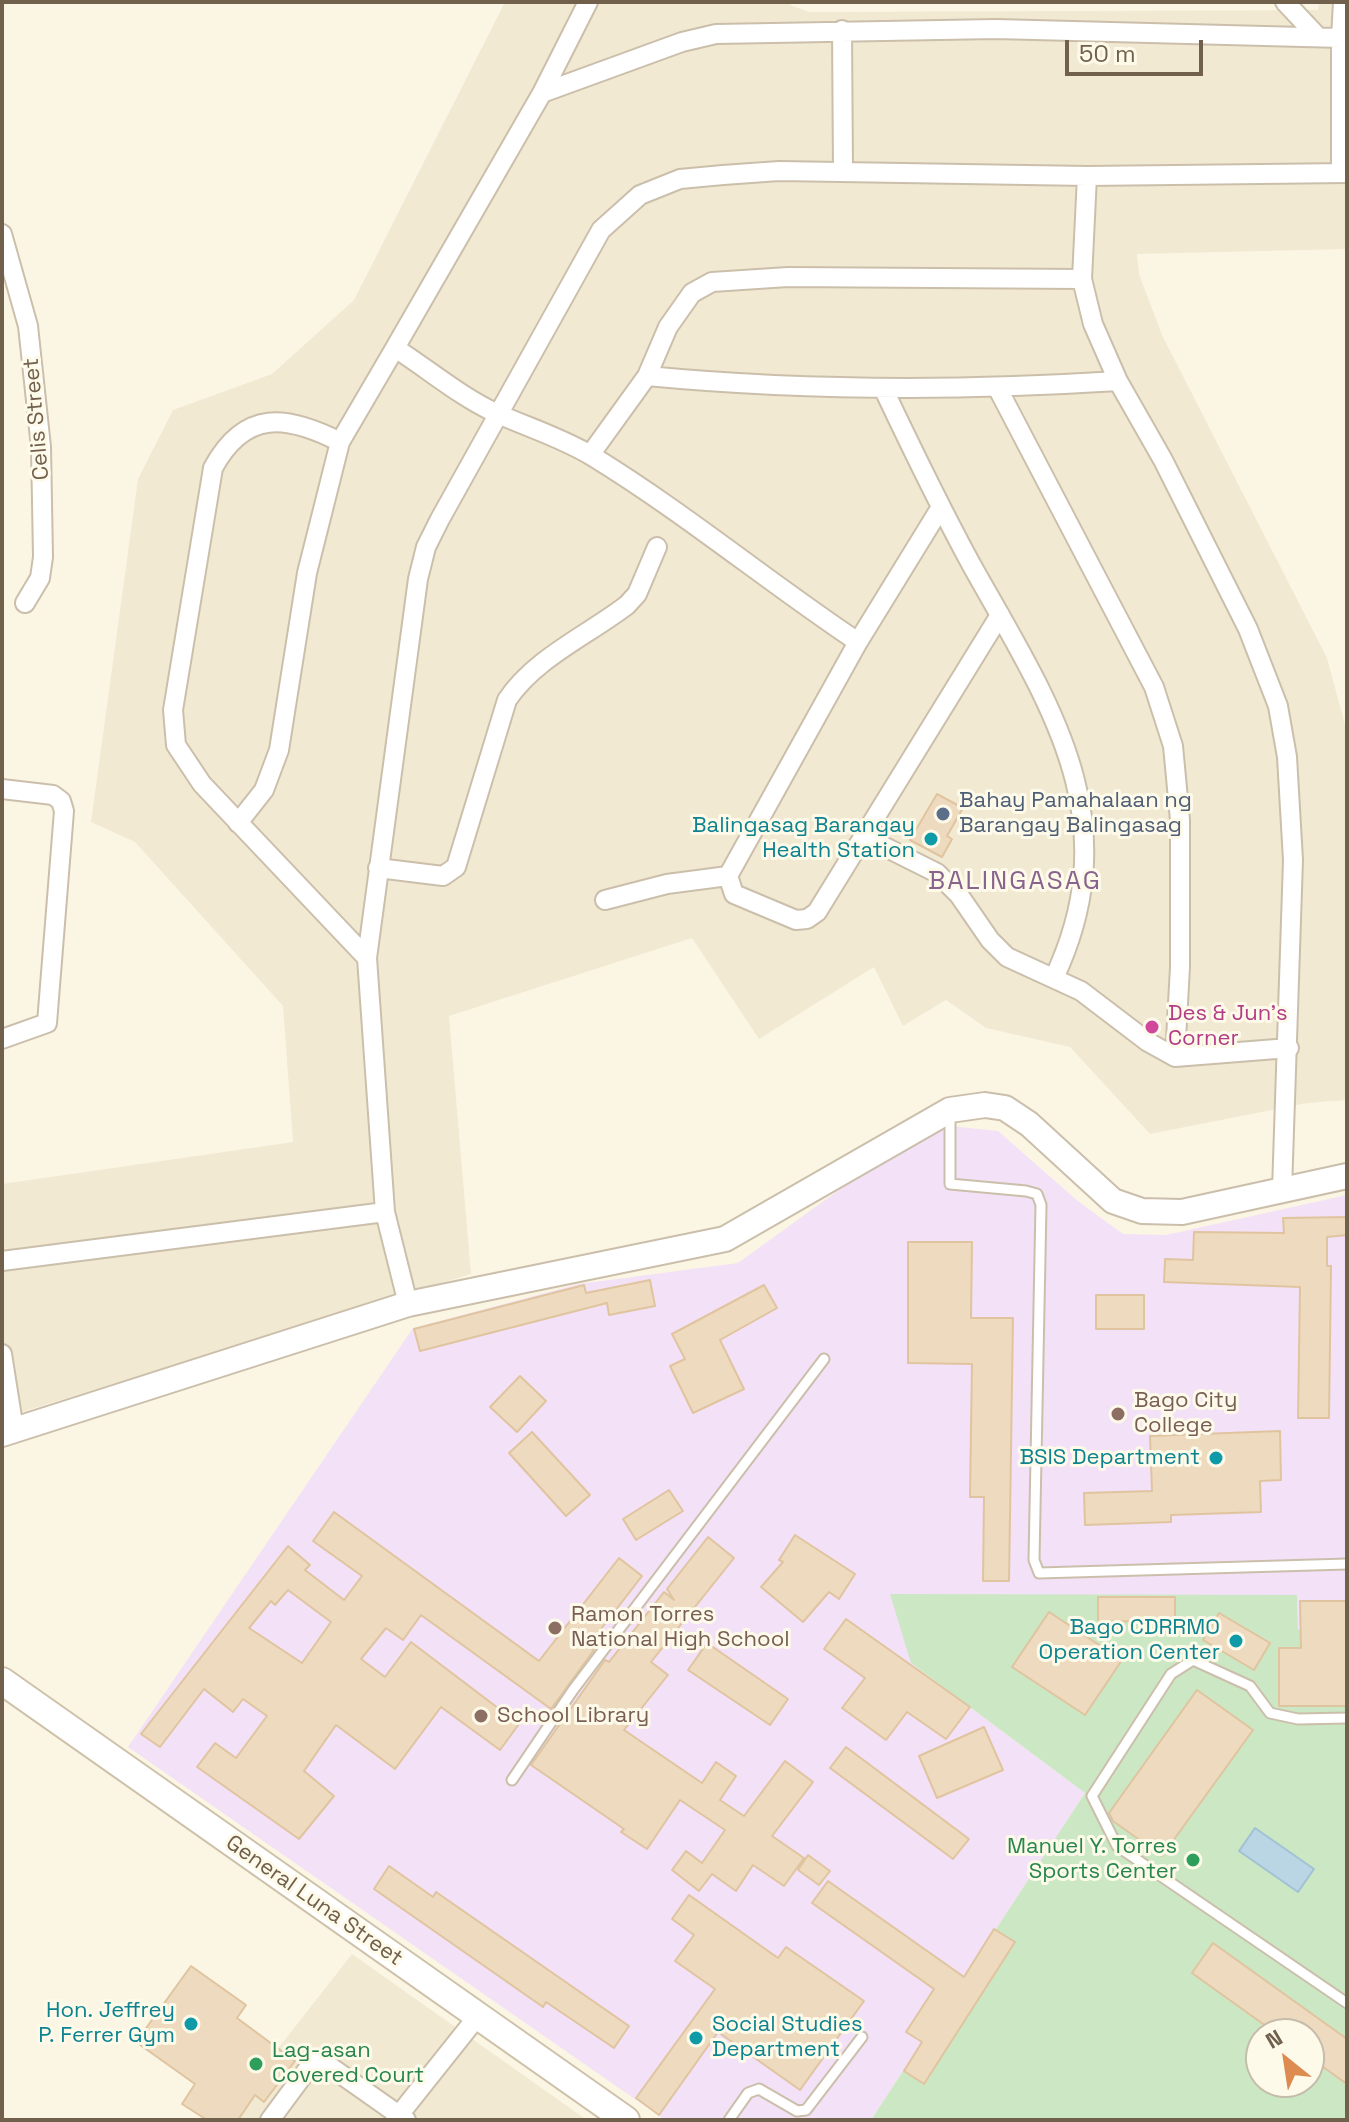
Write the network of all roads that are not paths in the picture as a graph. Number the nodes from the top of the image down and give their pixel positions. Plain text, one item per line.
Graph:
1 (588, 2) edge
2 (1343, 2) edge
3 (1286, 4) edge
4 (842, 30) junction
5 (1318, 37) junction
6 (1341, 38) junction
7 (542, 93) junction
8 (843, 171) junction
9 (1344, 173) edge
10 (1087, 176) junction
11 (2, 234) edge
12 (1082, 279) junction
13 (395, 348) junction
14 (647, 376) junction
15 (1118, 381) junction
16 (998, 389) junction
17 (884, 390) junction
18 (497, 413) junction
19 (340, 442) junction
20 (590, 455) junction
21 (941, 507) junction
22 (657, 547) dead end
23 (25, 603) dead end
24 (1000, 615) junction
25 (858, 642) junction
26 (2, 789) edge
27 (238, 823) junction
28 (863, 836) junction
29 (378, 868) junction
30 (728, 876) junction
31 (605, 900) dead end
32 (367, 958) junction
33 (1054, 978) junction
34 (2, 1039) edge
35 (1289, 1048) junction
36 (1175, 1057) junction
37 (950, 1110) junction
38 (1347, 1176) edge
39 (1282, 1190) junction
40 (385, 1212) junction
41 (2, 1261) edge
42 (408, 1304) junction
43 (2, 1354) edge
44 (824, 1359) dead end
45 (8, 1432) edge
46 (1347, 1564) edge
47 (2, 1681) edge
48 (1347, 1718) edge
49 (512, 1780) dead end
50 (1347, 2003) edge
51 (477, 2017) junction
52 (862, 2037) dead end
53 (400, 2118) edge
54 (270, 2120) edge
55 (626, 2120) edge
56 (729, 2120) edge

1 - 7 street
2 - 6 street
3 - 5 street
4 - 5 street
4 - 7 street
4 - 8 street
5 - 6 street
6 - 9 street
7 - 13 street
8 - 10 street
8 - 18 street
9 - 10 street
10 - 12 street
11 - 23 street, Celis Street
12 - 14 street
12 - 15 street
13 - 18 street
13 - 19 street
14 - 17 street
14 - 20 street
15 - 16 street
15 - 35 street
16 - 17 street
16 - 36 street
17 - 21 street
18 - 20 street
18 - 29 street
19 - 27 street
19 - 27 street
20 - 25 street
21 - 24 street
21 - 25 street
22 - 29 street
24 - 28 street
24 - 33 street
25 - 30 street
26 - 34 street
27 - 32 street
28 - 30 street
28 - 33 street
29 - 32 street
30 - 31 street
32 - 40 street
33 - 36 street
35 - 36 street
35 - 39 street
37 - 39 street
37 - 42 street
37 - 46 lane
38 - 39 street
40 - 41 street
40 - 42 street
42 - 45 street
43 - 45 street
44 - 49 lane
47 - 51 main road, General Luna Street
48 - 50 lane
51 - 53 street
51 - 55 main road, General Luna Street
52 - 56 lane
53 - 54 street

